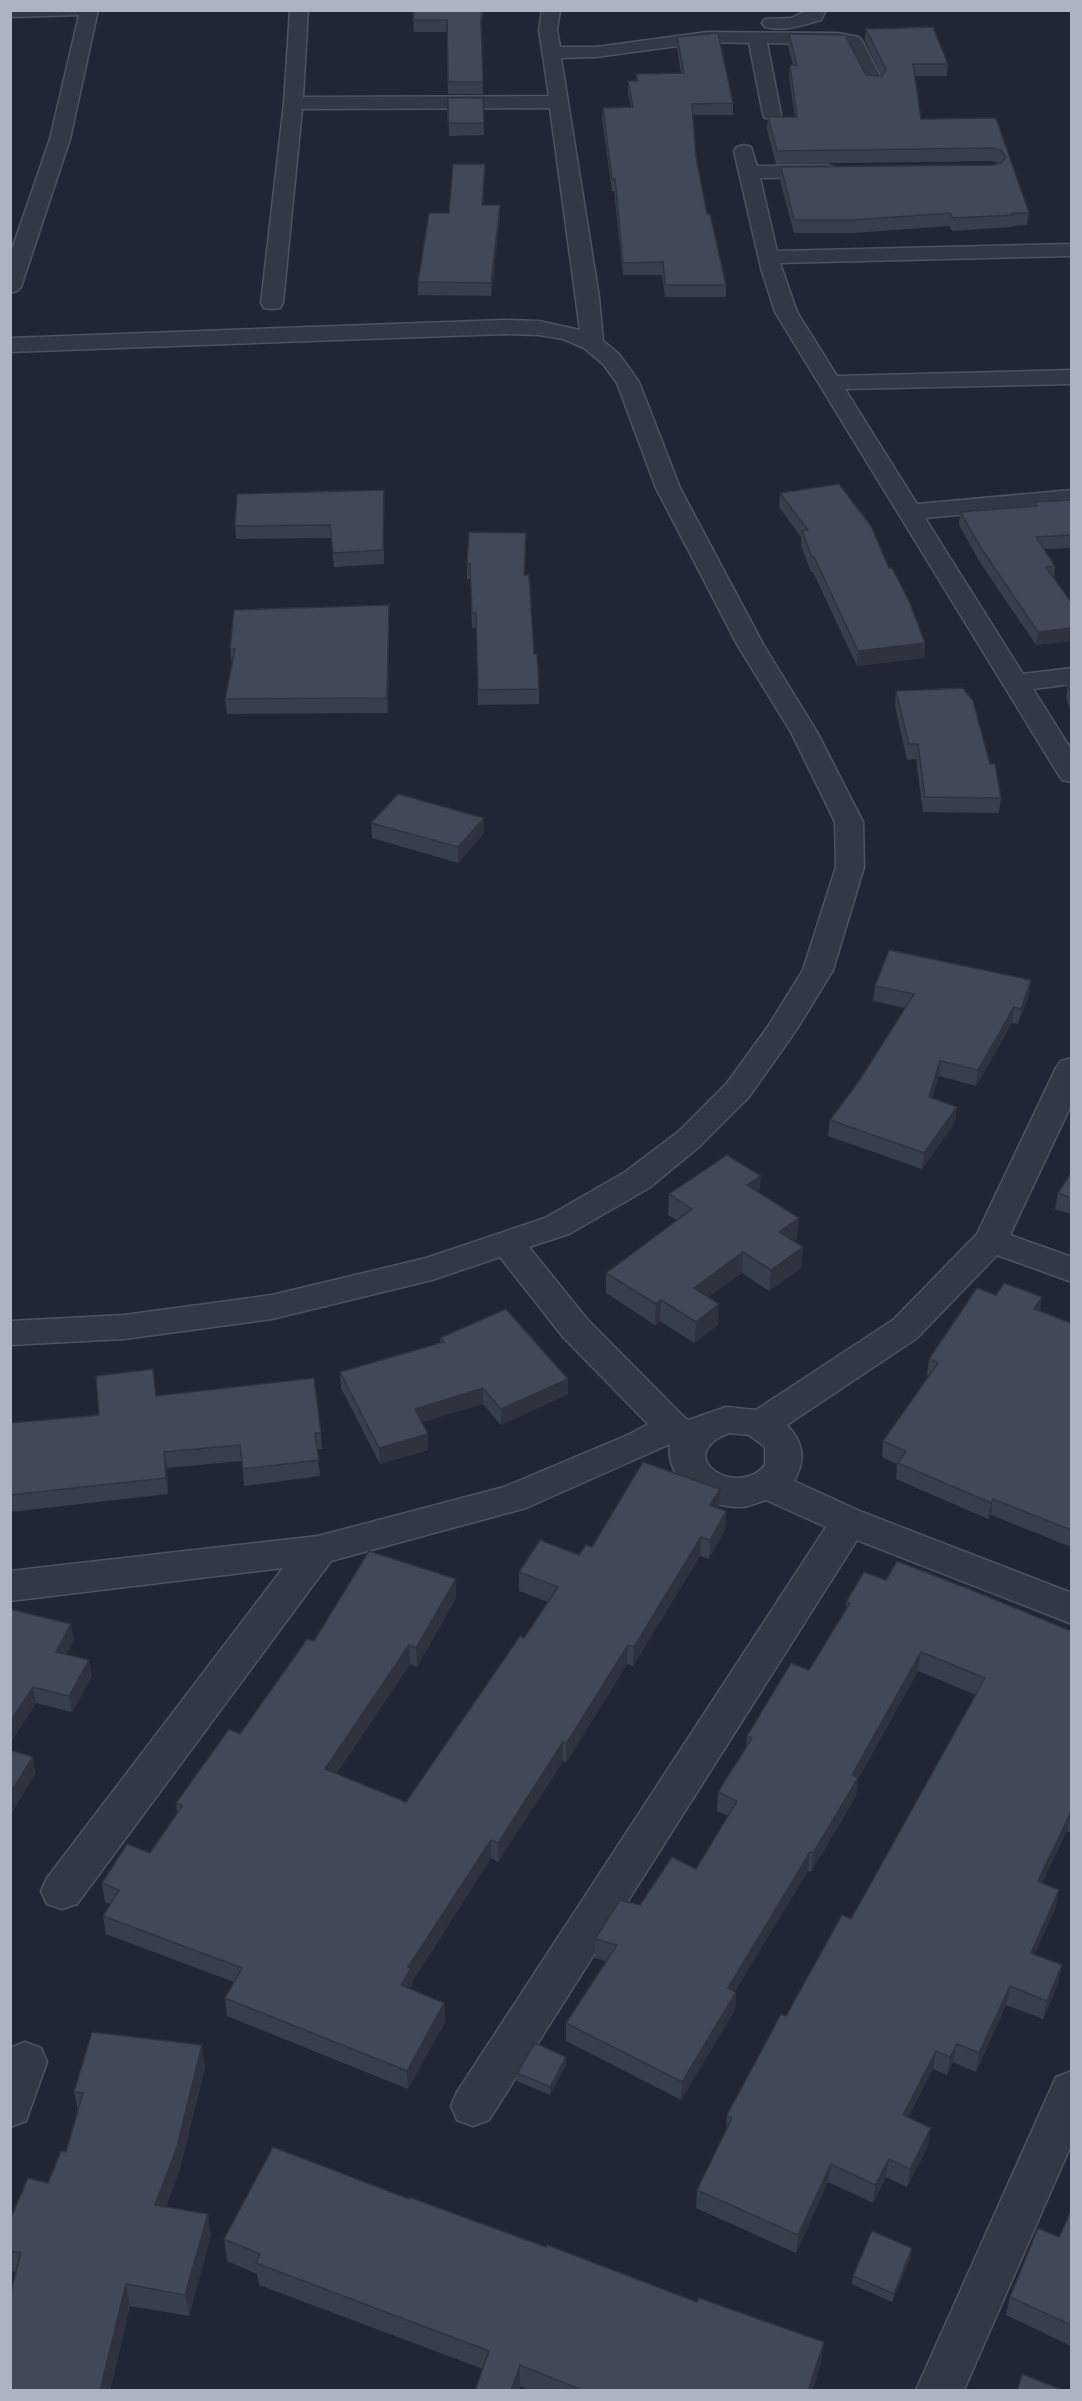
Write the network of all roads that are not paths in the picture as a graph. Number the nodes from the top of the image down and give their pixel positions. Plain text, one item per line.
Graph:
1 (82, 10) edge
2 (89, 10) edge
3 (299, 10) edge
4 (551, 10) edge
5 (817, 10) edge
6 (10, 12) edge
7 (652, 27) dead end
8 (548, 30) junction
9 (571, 30) dead end
10 (757, 37) junction
11 (551, 53) junction
12 (874, 82) edge
13 (560, 102) junction
14 (293, 103) junction
15 (772, 114) edge
16 (842, 171) edge
17 (1071, 250) edge
18 (769, 257) junction
19 (10, 287) edge
20 (272, 303) dead end
21 (592, 342) junction
22 (10, 345) edge
23 (1071, 376) edge
24 (831, 384) junction
25 (1071, 497) edge
26 (910, 512) junction
27 (1071, 676) edge
28 (1017, 682) junction
29 (1071, 774) edge
30 (1071, 1068) edge
31 (991, 1240) junction
32 (507, 1243) junction
33 (1071, 1270) edge
34 (10, 1333) edge
35 (759, 1425) junction
36 (682, 1433) junction
37 (768, 1485) junction
38 (849, 1522) junction
39 (318, 1550) junction
40 (10, 1586) edge
41 (1071, 1609) edge
42 (62, 1891) dead end
43 (25, 2062) dead end
44 (1071, 2091) edge
45 (473, 2106) dead end
46 (10, 2107) edge
47 (940, 2391) edge

1 - 6 street
2 - 19 street
3 - 14 street
4 - 8 street
5 - 7 street
8 - 9 street
8 - 11 street
10 - 11 street
10 - 12 street
10 - 15 street
11 - 13 street
13 - 14 street
13 - 21 street
14 - 20 street
16 - 18 street
17 - 18 street
18 - 24 street
21 - 22 street
21 - 32 street
23 - 24 street
24 - 26 street
25 - 26 street
26 - 28 street
27 - 28 street
28 - 29 street
30 - 31 street
31 - 33 street
31 - 35 street
32 - 34 street
32 - 36 street
35 - 36 street
35 - 37 street
36 - 37 street
36 - 39 street
37 - 38 street
38 - 41 street
38 - 45 street
39 - 40 street
39 - 42 street
43 - 46 street
44 - 47 street

